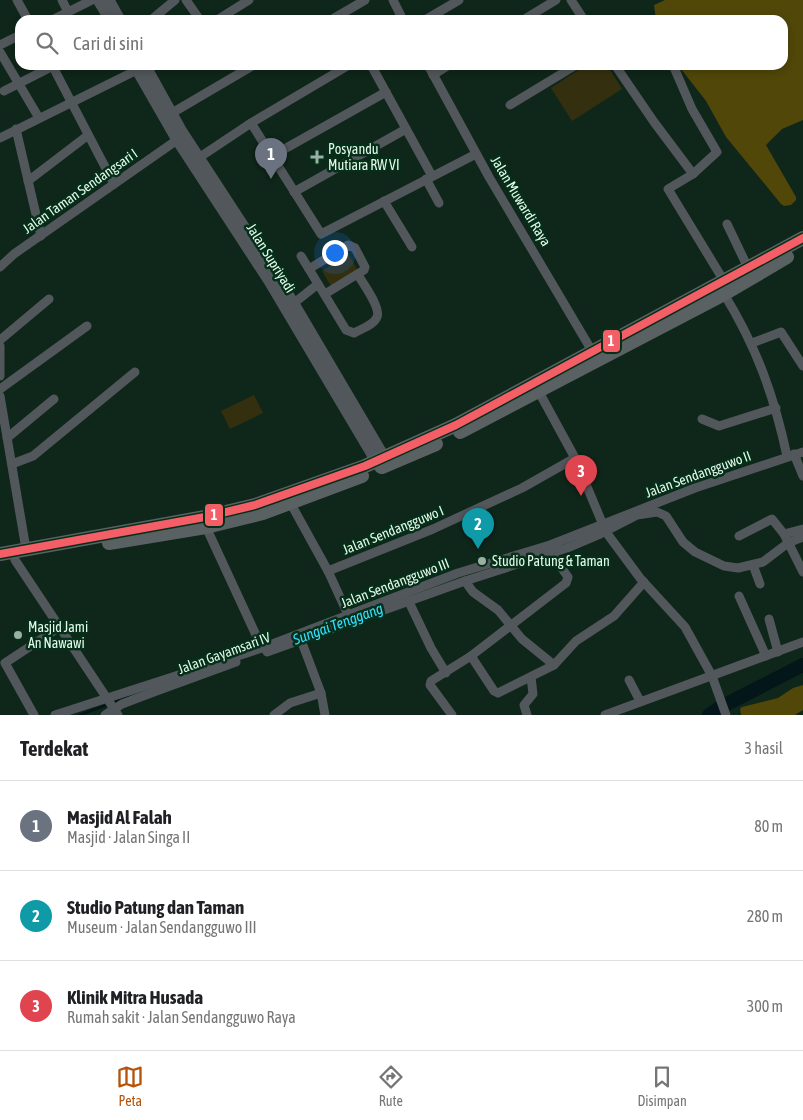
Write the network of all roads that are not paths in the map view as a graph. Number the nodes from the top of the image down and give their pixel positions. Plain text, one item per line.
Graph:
1 (17, 0) edge
2 (62, 0) edge
3 (92, 0) edge
4 (98, 0) edge
5 (109, 0) edge
6 (175, 0) edge
7 (186, 0) edge
8 (365, 0) edge
9 (393, 0) edge
10 (459, 0) edge
11 (556, 0) edge
12 (574, 1) edge
13 (243, 2) edge
14 (68, 12) junction
15 (25, 15) edge
16 (62, 15) edge
17 (107, 15) edge
18 (117, 15) edge
19 (157, 15) edge
20 (196, 15) edge
21 (224, 15) edge
22 (340, 15) edge
23 (400, 15) edge
24 (434, 15) edge
25 (531, 15) edge
26 (581, 15) edge
27 (15, 38) edge
28 (0, 45) edge
29 (0, 52) edge
30 (45, 70) edge
31 (56, 70) edge
32 (134, 70) edge
33 (142, 70) edge
34 (142, 70) edge
35 (245, 70) edge
36 (341, 70) edge
37 (374, 70) edge
38 (430, 70) edge
39 (441, 70) edge
40 (568, 70) edge
41 (618, 70) edge
42 (675, 70) edge
43 (433, 75) junction
44 (18, 84) junction
45 (4, 91) dead end
46 (386, 92) junction
47 (72, 102) junction
48 (510, 106) dead end
49 (172, 113) junction
50 (38, 118) junction
51 (251, 123) junction
52 (16, 129) junction
53 (406, 130) junction
54 (87, 136) junction
55 (0, 138) edge
56 (178, 140) junction
57 (476, 154) junction
58 (272, 156) junction
59 (196, 159) junction
60 (693, 174) junction
61 (429, 178) junction
62 (28, 181) junction
63 (114, 184) junction
64 (294, 192) junction
65 (384, 201) junction
66 (439, 203) dead end
67 (727, 224) dead end
68 (41, 236) junction
69 (803, 238) edge
70 (412, 247) dead end
71 (803, 248) edge
72 (301, 256) dead end
73 (779, 256) junction
74 (0, 267) edge
75 (309, 269) junction
76 (751, 272) junction
77 (358, 274) junction
78 (318, 284) junction
79 (724, 288) junction
80 (324, 294) junction
81 (49, 299) dead end
82 (289, 306) junction
83 (87, 326) dead end
84 (0, 340) edge
85 (752, 343) junction
86 (0, 346) edge
87 (592, 351) junction
88 (803, 366) edge
89 (569, 369) junction
90 (135, 372) dead end
91 (0, 376) edge
92 (0, 389) edge
93 (539, 392) junction
94 (0, 396) edge
95 (54, 398) dead end
96 (776, 408) junction
97 (702, 419) dead end
98 (7, 438) junction
99 (795, 454) edge
100 (575, 458) junction
101 (382, 463) junction
102 (12, 464) junction
103 (803, 476) edge
104 (291, 504) junction
105 (206, 527) junction
106 (604, 528) junction
107 (803, 529) edge
108 (739, 536) dead end
109 (803, 537) edge
110 (786, 538) junction
111 (26, 549) junction
112 (551, 553) junction
113 (0, 554) edge
114 (15, 560) junction
115 (0, 563) edge
116 (753, 566) junction
117 (328, 571) junction
118 (803, 572) edge
119 (465, 581) junction
120 (644, 582) junction
121 (760, 584) dead end
122 (739, 596) dead end
123 (409, 602) junction
124 (350, 619) junction
125 (769, 619) dead end
126 (510, 625) junction
127 (58, 628) junction
128 (301, 640) junction
129 (803, 642) edge
130 (262, 648) junction
131 (778, 652) junction
132 (471, 656) junction
133 (766, 656) junction
134 (554, 665) junction
135 (446, 672) junction
136 (531, 677) junction
137 (713, 678) junction
138 (628, 680) dead end
139 (320, 693) junction
140 (640, 701) junction
141 (111, 706) edge
142 (34, 715) edge
143 (55, 715) edge
144 (105, 715) edge
145 (274, 715) edge
146 (325, 715) edge
147 (452, 715) edge
148 (527, 715) edge
149 (605, 715) edge
150 (726, 715) edge

1 - 15 street
2 - 14 street
3 - 14 street
4 - 17 street
5 - 18 street
6 - 19 street
7 - 20 street
8 - 22 street
9 - 23 street
10 - 24 street
11 - 25 street
12 - 26 street
13 - 21 street
14 - 16 street
27 - 28 street
29 - 44 street
30 - 44 street
31 - 47 street
32 - 47 street
33 - 49 street, Jalan Supriyadi
34 - 56 street, Jalan Supriyadi
35 - 49 street
36 - 51 street
37 - 46 street
38 - 43 street, Jalan Muwardi Raya
39 - 43 street
40 - 48 street
41 - 60 street
42 - 60 street
43 - 57 street, Jalan Muwardi Raya
44 - 45 street
44 - 50 street
46 - 53 street
46 - 58 street
47 - 50 street
47 - 54 street
49 - 59 street, Jalan Supriyadi
50 - 52 street
51 - 58 street
51 - 59 street
52 - 55 street
52 - 62 street
53 - 61 street
53 - 64 street
54 - 62 street
54 - 63 street
56 - 59 street, Jalan Supriyadi
56 - 63 street, Jalan Taman Sendangsari I
57 - 61 street
57 - 87 street, Jalan Muwardi Raya
58 - 64 street
59 - 82 street, Jalan Supriyadi
60 - 79 street
61 - 65 street
61 - 66 street
62 - 68 street
63 - 68 street, Jalan Taman Sendangsari I
64 - 65 street
65 - 70 street
67 - 76 street
68 - 74 street, Jalan Taman Sendangsari I
69 - 73 main road
71 - 73 main road
72 - 75 street
73 - 76 main road
75 - 77 street
75 - 78 street
76 - 79 main road
77 - 80 street
77 - 80 street
78 - 80 street
78 - 82 street
79 - 85 street
79 - 87 main road
79 - 89 main road
81 - 84 street
82 - 101 street, Jalan Supriyadi
83 - 92 street
85 - 88 street
85 - 96 street
86 - 91 street
87 - 89 main road
89 - 93 main road
89 - 101 main road
90 - 102 street
93 - 100 street
93 - 101 main road
94 - 98 street
95 - 98 street
96 - 97 street
96 - 99 street
98 - 102 street
99 - 103 street
99 - 106 street, Jalan Sendangguwo II
100 - 106 street
100 - 117 street, Jalan Sendangguwo I
101 - 104 main road
101 - 111 main road
102 - 111 street
104 - 105 main road
104 - 117 street
105 - 114 main road
105 - 130 street
106 - 112 street, Jalan Gayamsari IV
106 - 116 street
106 - 120 street
106 - 124 street, Jalan Sendangguwo III
107 - 110 street
108 - 110 street
109 - 110 street
110 - 116 street
110 - 118 street
111 - 113 main road
112 - 119 street, Jalan Gayamsari IV
112 - 126 street
114 - 115 main road
114 - 127 street
116 - 121 street
117 - 124 street
119 - 123 street, Jalan Gayamsari IV
119 - 126 street
120 - 134 street
120 - 137 street
122 - 133 street
123 - 124 street, Jalan Gayamsari IV
123 - 135 street
124 - 128 street, Jalan Gayamsari IV
124 - 130 street, Jalan Sendangguwo III
125 - 131 street
126 - 132 street
126 - 134 street
127 - 141 street
127 - 142 street
128 - 139 street
128 - 141 street, Jalan Gayamsari IV
129 - 131 street
130 - 141 street, Jalan Sendangguwo III
131 - 133 street
132 - 135 street
132 - 136 street
133 - 137 street
134 - 136 street
135 - 147 street
136 - 148 street
137 - 140 street
137 - 150 street
138 - 140 street
139 - 145 street
139 - 146 street
140 - 149 street
141 - 143 street, Jalan Sendangguwo III
141 - 144 street

